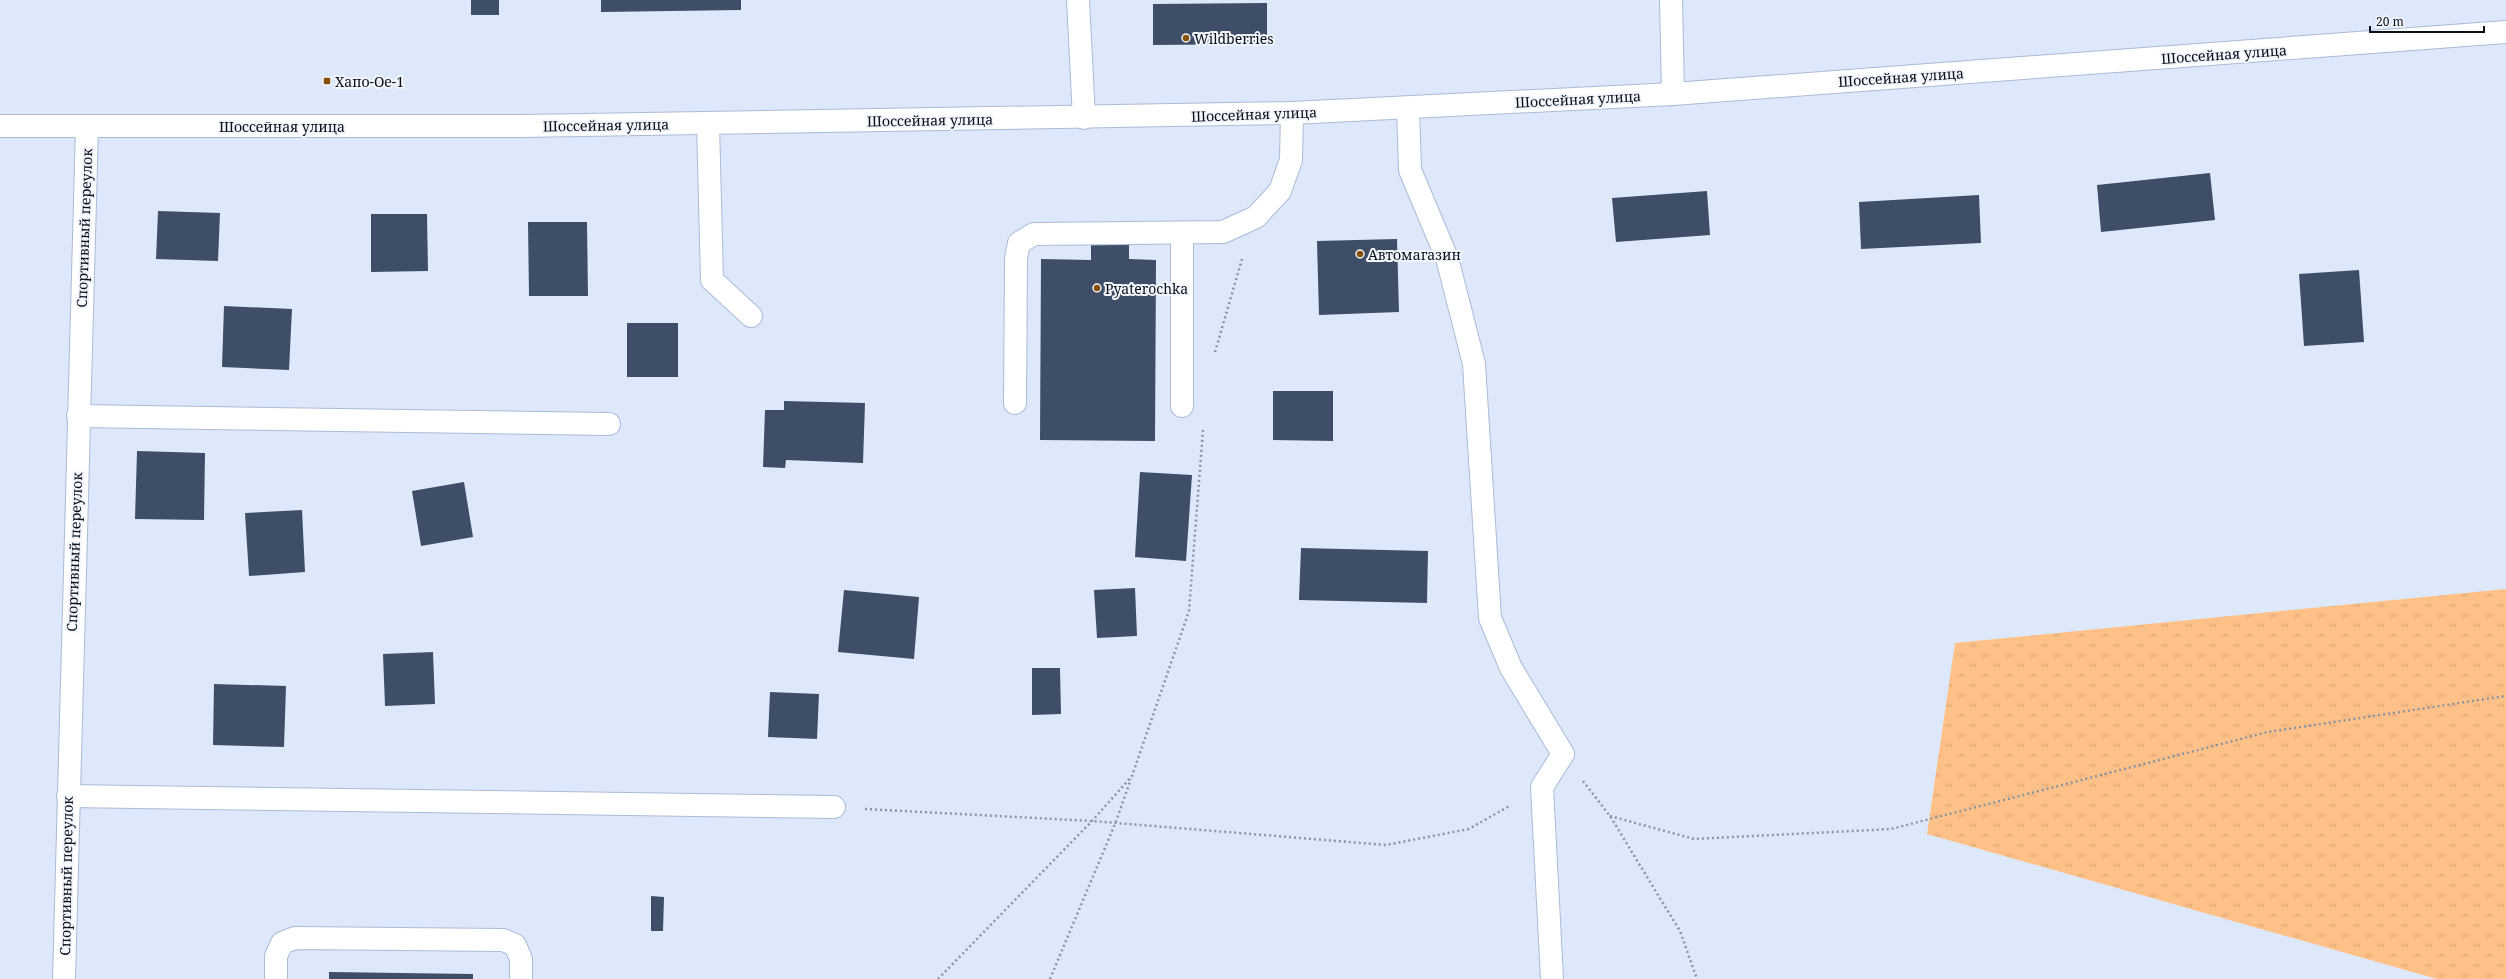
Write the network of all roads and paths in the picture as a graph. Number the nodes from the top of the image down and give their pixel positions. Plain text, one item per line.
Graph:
1 (1078, 0) edge
2 (1671, 0) edge
3 (2506, 32) edge
4 (1673, 94) junction
5 (1408, 108) junction
6 (1292, 113) junction
7 (1084, 118) junction
8 (708, 123) junction
9 (0, 126) edge
10 (87, 126) junction
11 (1182, 233) junction
12 (1243, 255) dead end
13 (751, 316) dead end
14 (1214, 358) dead end
15 (1015, 403) dead end
16 (1182, 406) dead end
17 (78, 416) junction
18 (609, 424) dead end
19 (1204, 428) dead end
20 (2506, 696) edge
21 (1563, 754) junction
22 (1132, 776) junction
23 (1542, 787) junction
24 (68, 796) junction
25 (834, 807) joint
26 (1610, 816) junction
27 (1092, 821) junction
28 (1115, 824) junction
29 (64, 979) edge
30 (276, 979) edge
31 (521, 979) edge
32 (938, 979) edge
33 (1050, 979) edge
34 (1552, 979) edge
35 (1697, 979) edge

1 - 7 street
2 - 4 street
3 - 4 street, Шоссейная улица
4 - 5 street, Шоссейная улица
5 - 6 street, Шоссейная улица
5 - 21 street
6 - 7 street, Шоссейная улица
6 - 11 street
7 - 8 street, Шоссейная улица
8 - 10 street, Шоссейная улица
8 - 13 street
9 - 10 street, Шоссейная улица
10 - 17 street, Спортивный переулок
11 - 15 street
11 - 16 street
12 - 14 path
17 - 18 street
17 - 24 street, Спортивный переулок
19 - 22 path
20 - 26 path
21 - 23 street
21 - 26 path
22 - 27 path
22 - 28 path
23 - 28 path
23 - 34 street
24 - 25 street
24 - 29 street, Спортивный переулок
25 - 27 path
26 - 35 path
27 - 28 path
27 - 32 path
28 - 33 path
30 - 31 street

